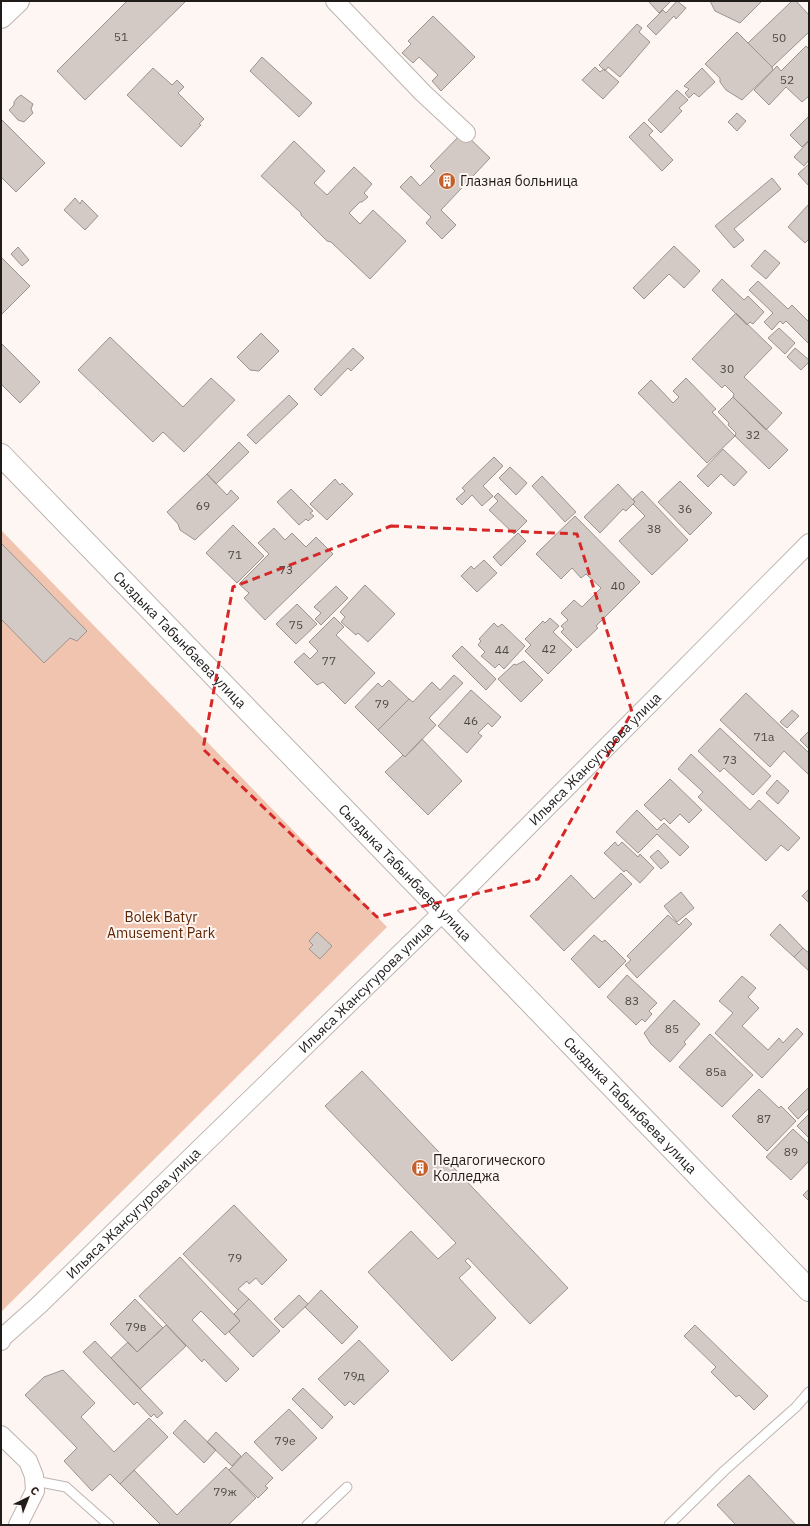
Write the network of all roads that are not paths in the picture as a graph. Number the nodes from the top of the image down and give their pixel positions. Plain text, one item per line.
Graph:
1 (18, 1) edge
2 (334, 1) edge
3 (1, 17) edge
4 (466, 133) dead end
5 (1, 455) edge
6 (809, 543) edge
7 (444, 911) junction
8 (809, 1290) edge
9 (1, 1342) edge
10 (809, 1392) edge
11 (1, 1435) edge
12 (35, 1481) junction
13 (347, 1487) dead end
14 (18, 1525) edge
15 (109, 1525) edge
16 (307, 1525) edge
17 (669, 1525) edge

1 - 3 street
2 - 4 street
5 - 7 street, Сыздыка Табынбаева улица
6 - 7 street, Ильяса Жансугурова улица
7 - 8 street, Сыздыка Табынбаева улица
7 - 9 street, Ильяса Жансугурова улица
10 - 17 lane
11 - 12 street
12 - 14 street
12 - 15 lane
13 - 16 lane

